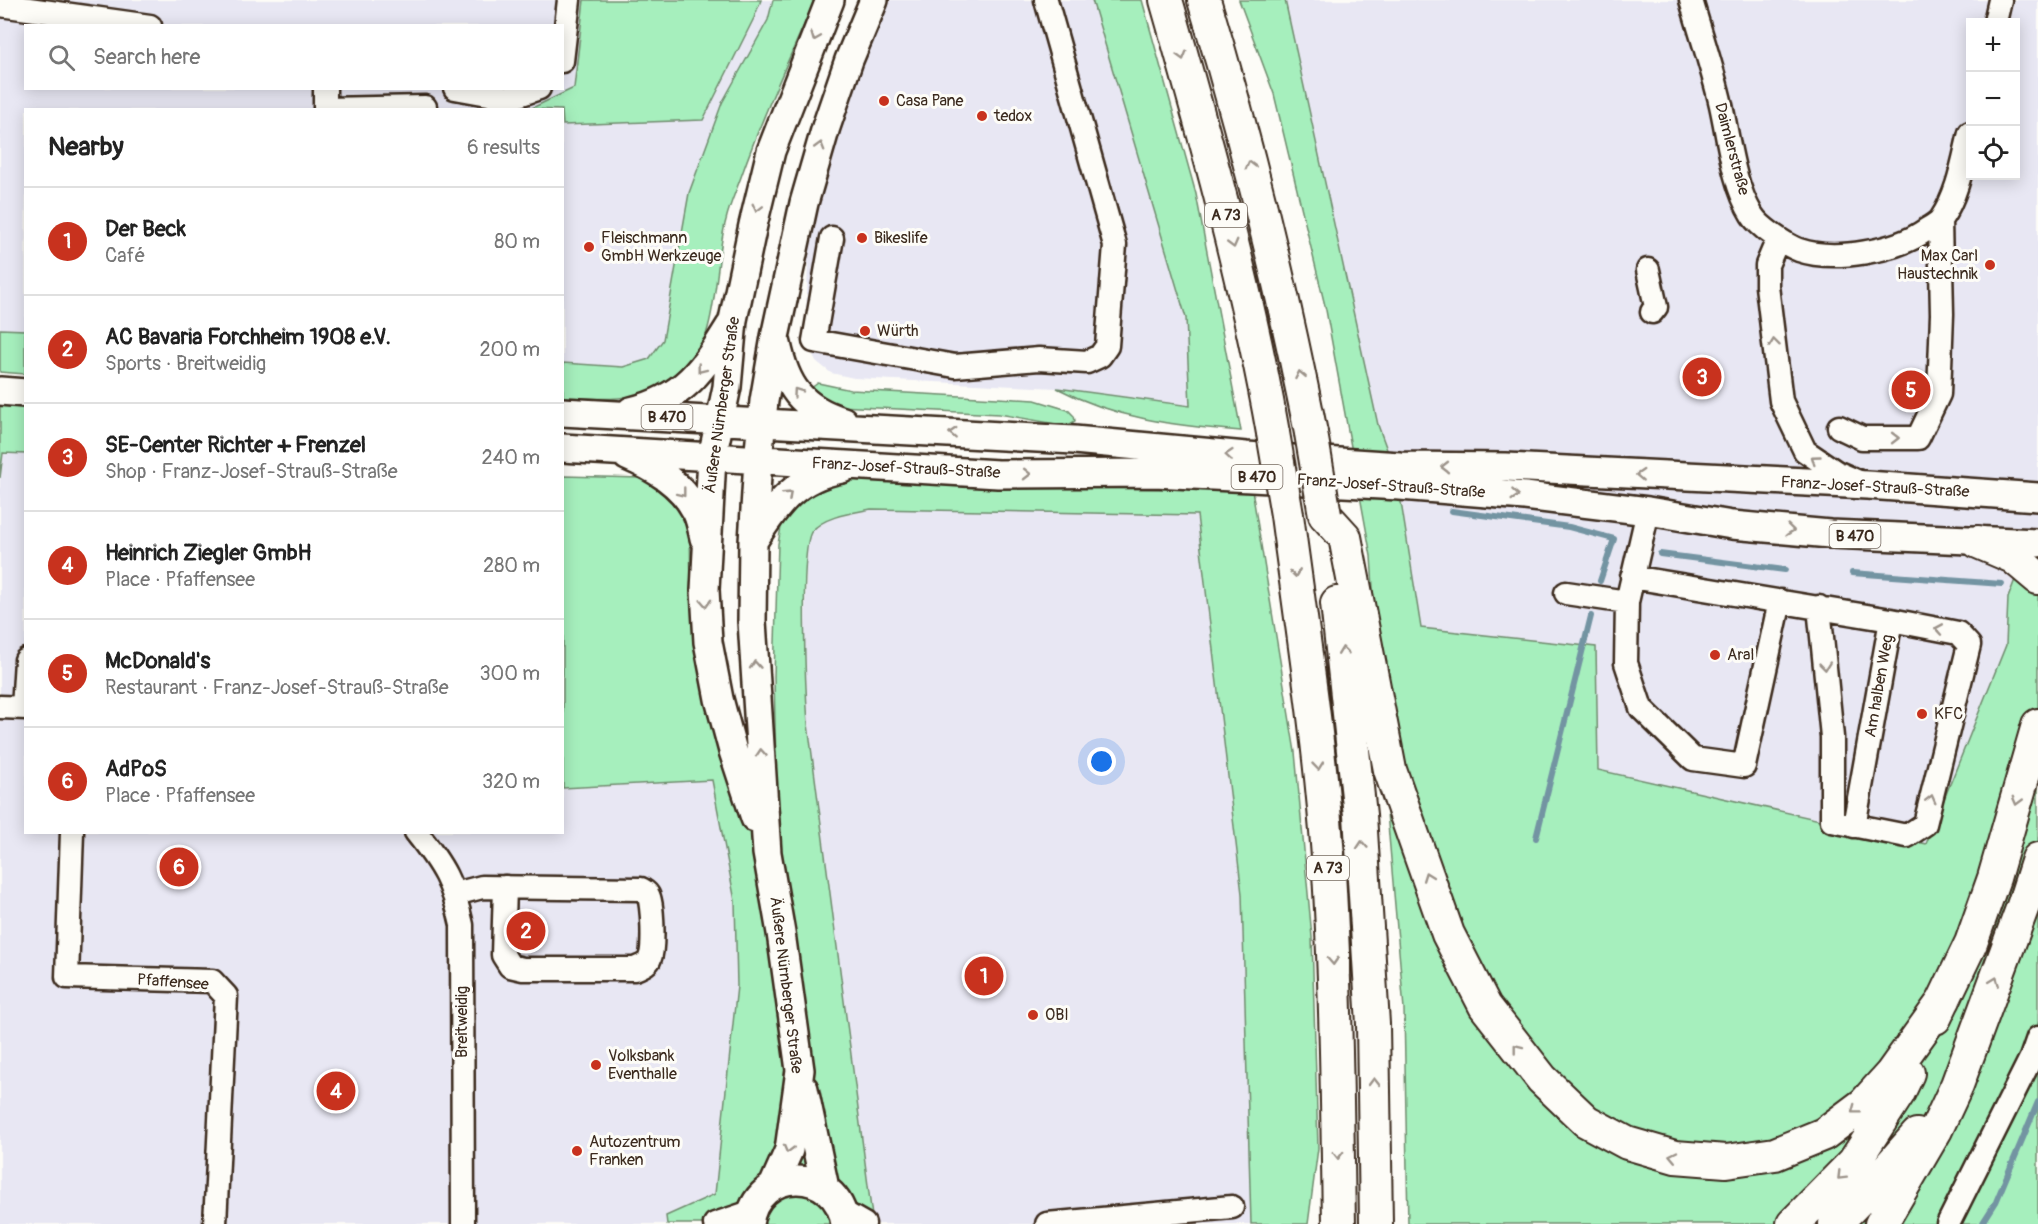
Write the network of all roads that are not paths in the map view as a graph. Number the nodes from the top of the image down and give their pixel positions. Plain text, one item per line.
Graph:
1 (569, 0) edge
2 (830, 0) edge
3 (874, 0) edge
4 (1046, 0) edge
5 (1166, 0) edge
6 (1204, 0) edge
7 (1691, 0) edge
8 (2000, 0) edge
9 (0, 5) edge
10 (1996, 18) edge
11 (136, 24) edge
12 (564, 44) edge
13 (325, 90) edge
14 (446, 90) edge
15 (459, 90) edge
16 (535, 90) edge
17 (504, 104) edge
18 (325, 108) edge
19 (425, 108) edge
20 (1966, 152) edge
21 (1940, 220) junction
22 (832, 238) dead end
23 (1778, 239) junction
24 (1648, 270) dead end
25 (1652, 312) dead end
26 (733, 320) junction
27 (775, 337) junction
28 (0, 391) edge
29 (24, 393) edge
30 (564, 412) edge
31 (615, 414) junction
32 (718, 420) junction
33 (762, 422) junction
34 (866, 428) junction
35 (1839, 428) dead end
36 (564, 448) edge
37 (615, 451) junction
38 (712, 457) junction
39 (758, 460) junction
40 (864, 466) junction
41 (1698, 478) junction
42 (2038, 481) edge
43 (1867, 485) junction
44 (2007, 494) junction
45 (2038, 496) edge
46 (1648, 511) junction
47 (1325, 515) junction
48 (753, 542) junction
49 (1978, 542) junction
50 (2038, 543) edge
51 (706, 544) junction
52 (1632, 577) junction
53 (2038, 579) edge
54 (1566, 593) dead end
55 (1780, 601) junction
56 (1627, 602) junction
57 (1819, 607) junction
58 (1891, 620) junction
59 (0, 707) edge
60 (24, 708) edge
61 (2038, 725) edge
62 (1854, 826) junction
63 (72, 834) edge
64 (418, 834) edge
65 (767, 853) junction
66 (2038, 859) edge
67 (505, 887) junction
68 (455, 894) junction
69 (1944, 1000) junction
70 (1974, 1036) junction
71 (2038, 1038) edge
72 (800, 1070) junction
73 (773, 1186) junction
74 (825, 1188) junction
75 (1232, 1207) dead end
76 (750, 1218) edge
77 (850, 1220) edge
78 (216, 1224) edge
79 (463, 1224) edge
80 (716, 1224) edge
81 (1047, 1224) edge
82 (1339, 1224) edge
83 (1376, 1224) edge
84 (1793, 1224) edge
85 (1835, 1224) edge
86 (1881, 1224) edge
87 (1948, 1224) edge

1 - 12 street
2 -> 26 main road, Äußere Nürnberger Straße
27 -> 3 main road, Äußere Nürnberger Straße
4 - 22 street
5 -> 82 highway, A 73, bridge
47 -> 6 highway, A 73, bridge
7 - 23 street, Daimlerstraße
8 - 10 street
9 - 11 street
13 - 18 street
14 - 19 street
15 - 17 street
16 - 17 street
20 - 21 street, Daimlerstraße
21 - 23 street, Daimlerstraße
35 -> 21 street
43 -> 23 street
24 - 25 street
26 -> 31 main road
26 - 32 main road, Äußere Nürnberger Straße
27 - 33 main road, Äußere Nürnberger Straße
34 -> 27 main road
28 - 29 main road
30 - 31 main road, Franz-Josef-Strauß-Straße / B 470
31 - 32 main road, Franz-Josef-Strauß-Straße / B 470
32 - 33 main road, Franz-Josef-Strauß-Straße / B 470
32 - 38 main road, Äußere Nürnberger Straße
33 - 34 main road, Franz-Josef-Strauß-Straße / B 470
33 - 39 main road, Äußere Nürnberger Straße
41 -> 34 main road, Franz-Josef-Strauß-Straße / B 470
36 - 37 main road, Franz-Josef-Strauß-Straße / B 470
37 - 38 main road, Franz-Josef-Strauß-Straße / B 470
37 -> 51 main road
38 - 39 main road, Franz-Josef-Strauß-Straße / B 470
38 - 51 main road, Äußere Nürnberger Straße
39 - 40 main road, Franz-Josef-Strauß-Straße / B 470
39 - 48 main road, Äußere Nürnberger Straße
40 -> 46 main road, Franz-Josef-Strauß-Straße / B 470
48 -> 40 main road
41 - 43 main road, Franz-Josef-Strauß-Straße / B 470
41 - 46 main road
42 - 44 main road
43 - 44 main road, Franz-Josef-Strauß-Straße / B 470
44 - 45 main road, Franz-Josef-Strauß-Straße / B 470
46 -> 49 main road, Franz-Josef-Strauß-Straße / B 470
46 - 52 street
69 -> 47 highway
83 -> 47 highway, A 73
65 -> 48 main road, Äußere Nürnberger Straße
49 - 50 main road, Franz-Josef-Strauß-Straße / B 470
49 - 53 highway
51 -> 65 main road, Äußere Nürnberger Straße
52 - 55 street, Am halben Weg
52 - 56 street
54 - 56 street
55 - 56 street
55 - 57 street, Am halben Weg
57 - 58 street, Am halben Weg
57 -> 62 street
58 - 62 street, Am halben Weg
62 -> 58 street
59 - 60 street
61 -> 69 highway
63 - 78 street, Pfaffensee
64 - 68 street, Breitweidig
65 - 72 main road, Äußere Nürnberger Straße
70 -> 66 highway
67 - 67 street
67 - 68 street
68 - 79 street, Breitweidig
69 -> 84 highway
70 - 85 highway
70 - 86 highway
71 - 87 street
72 -> 73 main road, Äußere Nürnberger Straße
72 - 74 main road
73 - 74 main road
73 - 76 main road, Äußere Nürnberger Straße
74 - 77 main road
75 - 81 street
76 - 80 street

